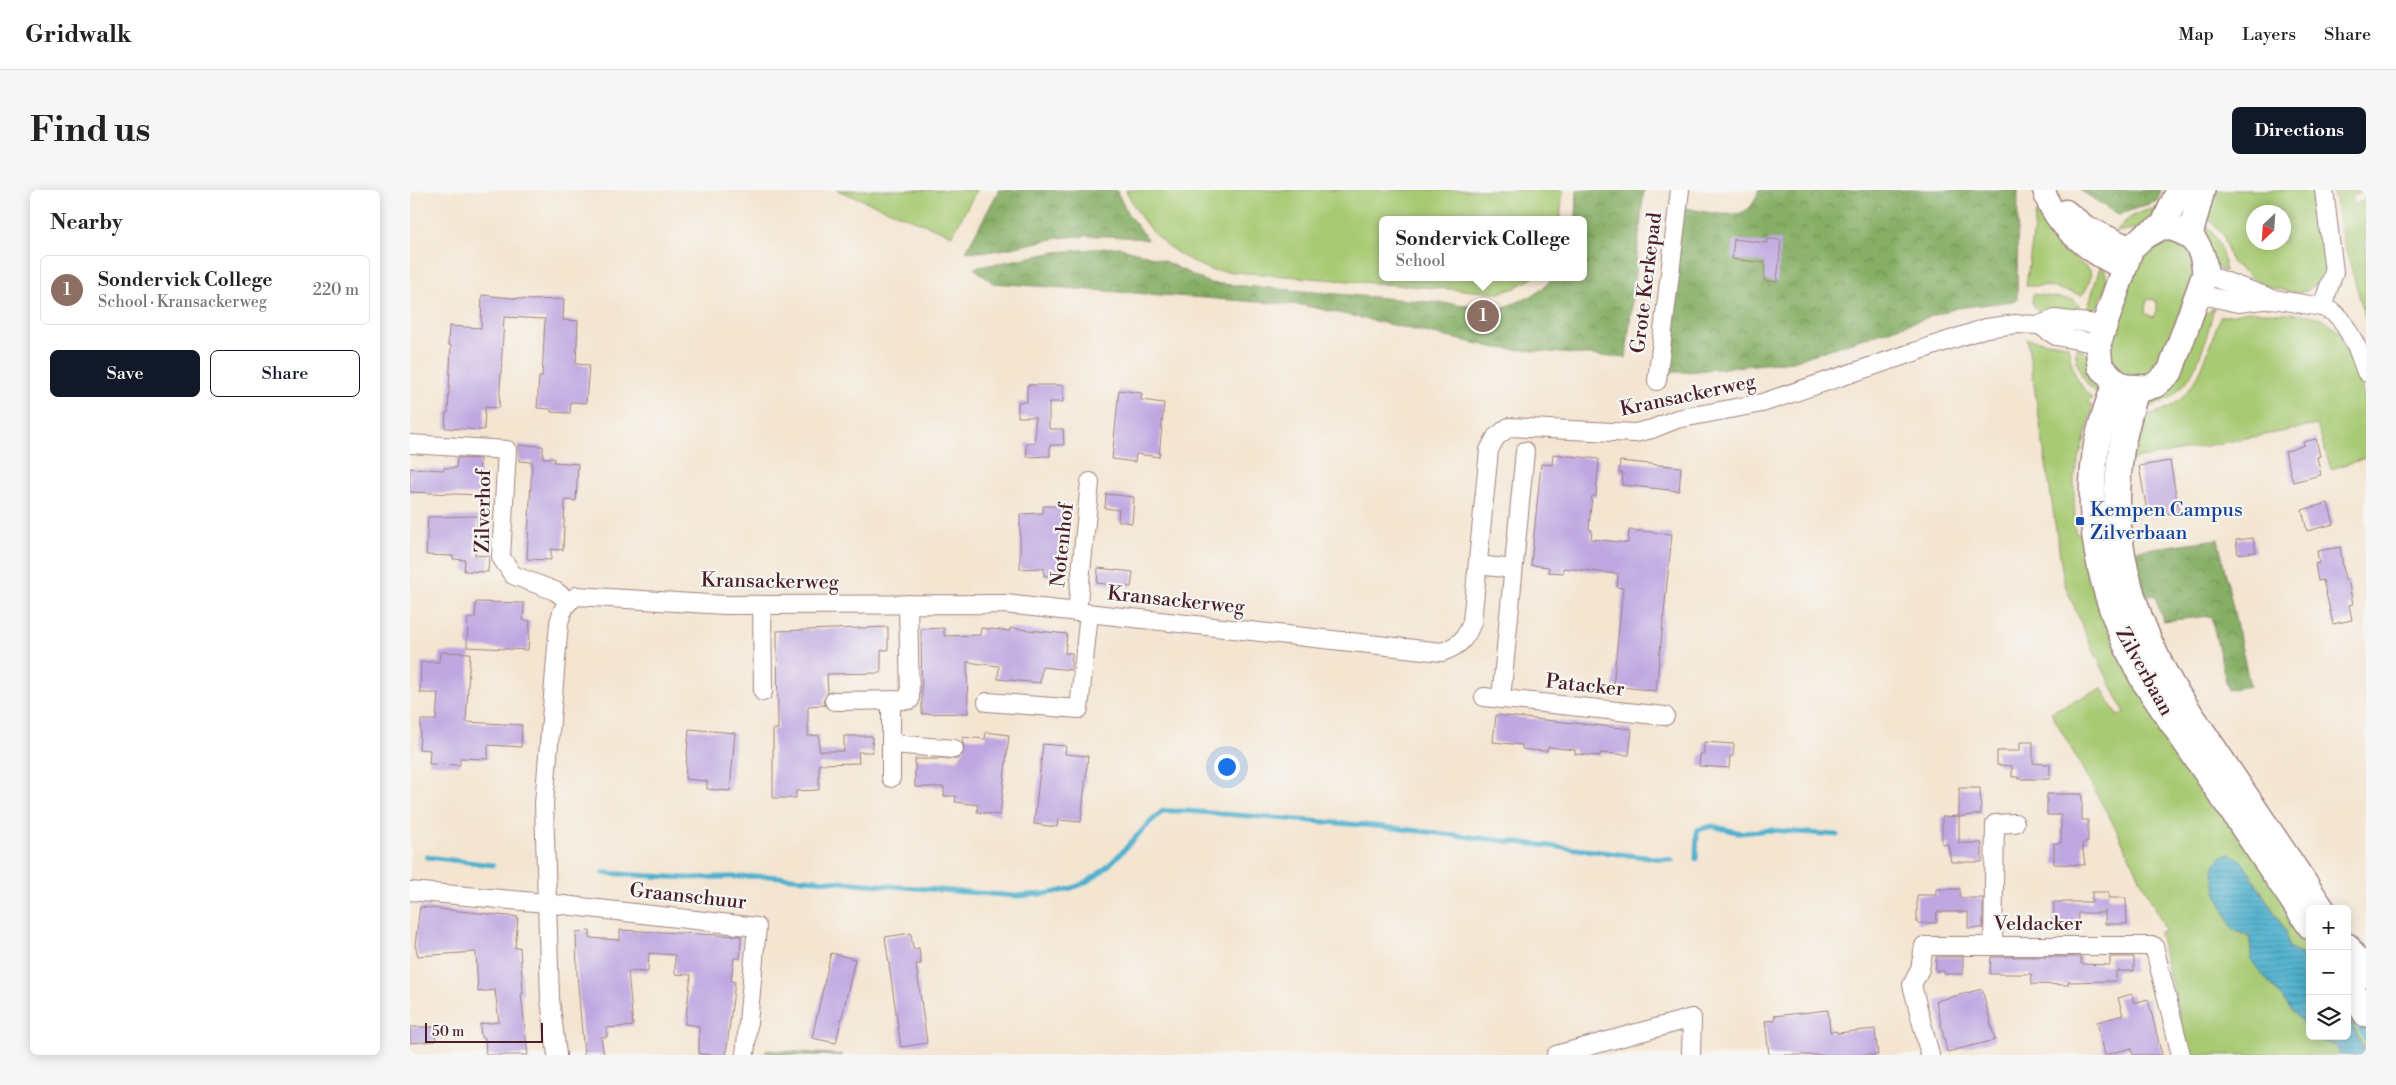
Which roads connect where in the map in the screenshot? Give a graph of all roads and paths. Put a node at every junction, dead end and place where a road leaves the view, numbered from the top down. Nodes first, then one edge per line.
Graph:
1 (1680, 190) edge
2 (2179, 190) edge
3 (2202, 190) edge
4 (2324, 190) edge
5 (2044, 193) edge
6 (2163, 226) junction
7 (2190, 235) junction
8 (2128, 258) junction
9 (2202, 284) junction
10 (2322, 307) junction
11 (2101, 335) junction
12 (2366, 372) edge
13 (1657, 381) dead end
14 (2126, 386) junction
15 (410, 444) edge
16 (1525, 451) dead end
17 (1090, 482) dead end
18 (1478, 565) junction
19 (1513, 569) junction
20 (569, 601) junction
21 (908, 604) junction
22 (762, 605) junction
23 (1083, 612) junction
24 (764, 692) dead end
25 (891, 700) junction
26 (834, 701) dead end
27 (987, 702) dead end
28 (1665, 716) dead end
29 (892, 744) junction
30 (954, 749) dead end
31 (892, 778) dead end
32 (2014, 823) dead end
33 (410, 891) edge
34 (546, 903) junction
35 (2319, 905) edge
36 (2306, 920) edge
37 (1993, 945) junction
38 (2350, 950) edge
39 (2366, 975) edge
40 (2351, 989) edge
41 (2366, 1014) edge
42 (557, 1055) edge
43 (745, 1055) edge
44 (1556, 1055) edge
45 (1691, 1055) edge
46 (1930, 1055) edge
47 (2181, 1055) edge

1 - 13 street, Grote Kerkepad
2 - 6 main road
3 - 7 main road
4 - 10 street
5 - 8 street
6 - 7 main road
6 - 8 main road
7 - 9 main road
8 - 11 main road
9 - 10 street
9 - 14 main road
10 - 12 street
11 - 14 main road
11 - 18 street, Kransackerweg
14 - 35 main road, Zilverbaan
14 - 36 main road, Zilverbaan
15 - 20 street, Zilverhof
16 - 19 street, Patacker
17 - 23 street, Notenhof
18 - 19 street
18 - 23 street, Kransackerweg
19 - 28 street, Patacker
20 - 22 street, Kransackerweg
20 - 34 street
21 - 22 street, Kransackerweg
21 - 23 street, Kransackerweg
21 - 25 street
22 - 24 street
23 - 27 street, Notenhof
25 - 26 street
25 - 29 street
29 - 30 street
29 - 31 street
32 - 37 street
33 - 34 street
34 - 42 street
34 - 43 street, Graanschuur
37 - 46 street, Veldacker
37 - 47 street, Veldacker
38 - 39 main road
40 - 41 main road
44 - 45 street

